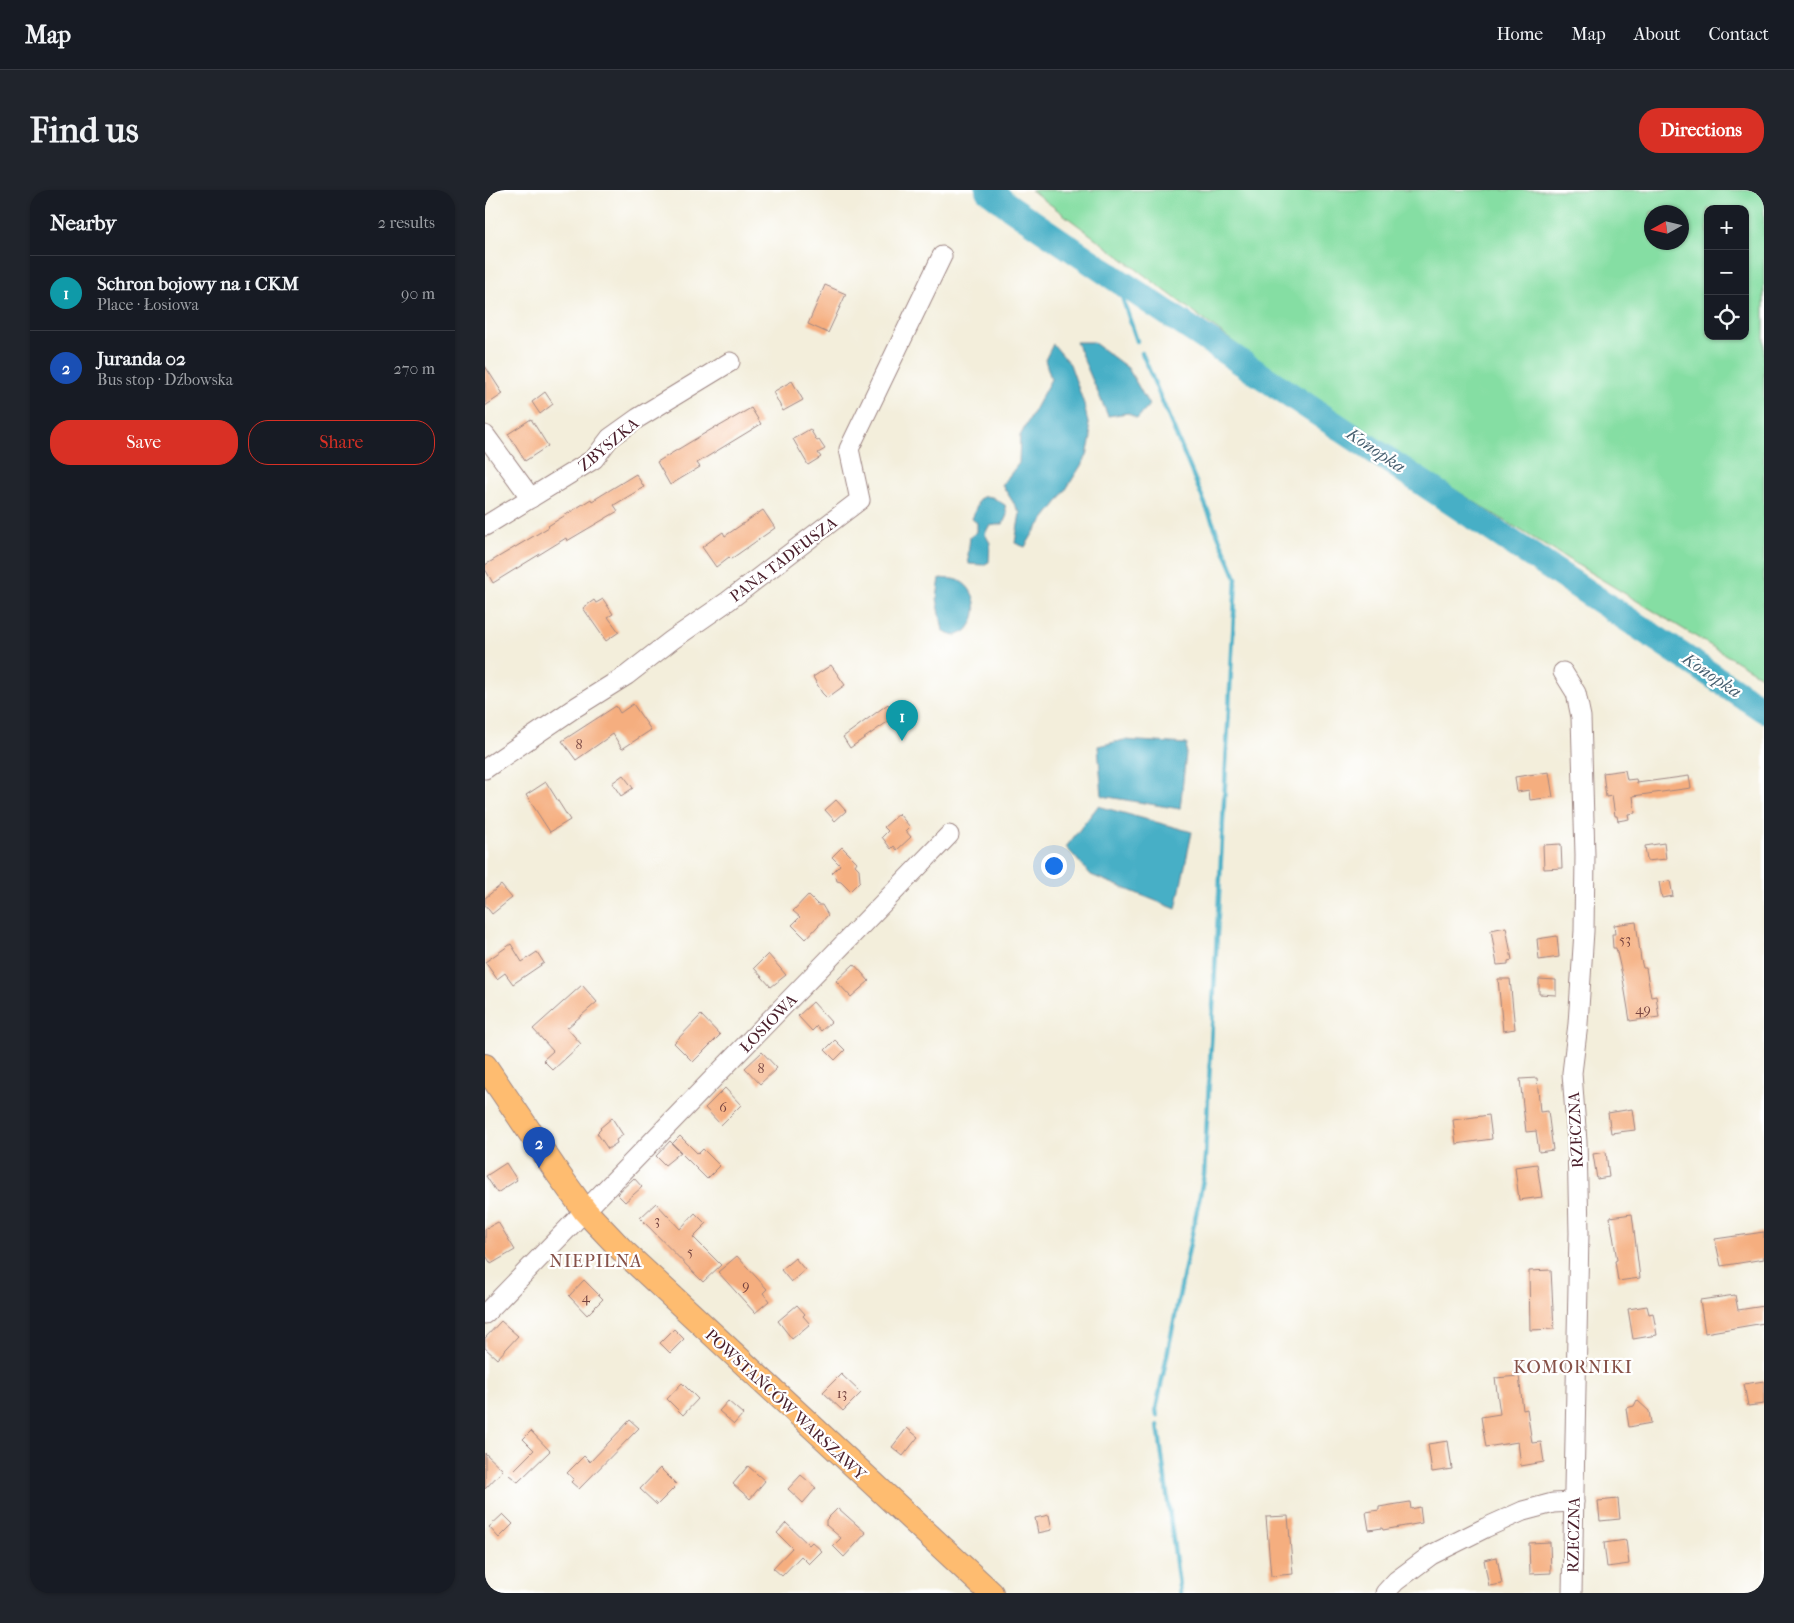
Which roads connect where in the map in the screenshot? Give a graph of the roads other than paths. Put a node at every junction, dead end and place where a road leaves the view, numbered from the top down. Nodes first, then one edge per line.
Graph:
1 (942, 256) dead end
2 (730, 362) dead end
3 (485, 435) edge
4 (531, 498) junction
5 (485, 526) edge
6 (1563, 672) dead end
7 (485, 769) edge
8 (949, 836) dead end
9 (485, 1066) edge
10 (585, 1211) junction
11 (485, 1314) edge
12 (1574, 1502) junction
13 (991, 1593) edge
14 (1385, 1593) edge
15 (1572, 1593) edge

1 - 7 street, PANA TADEUSZA
2 - 4 street, ZBYSZKA
3 - 4 street
4 - 5 street, ZBYSZKA
6 - 12 street, RZECZNA
8 - 10 street, ŁOSIOWA
9 - 10 main road, POWSTAŃCÓW WARSZAWY
10 - 11 street, ŁOSIOWA
10 - 13 main road, POWSTAŃCÓW WARSZAWY
12 - 14 street
12 - 15 street, RZECZNA

